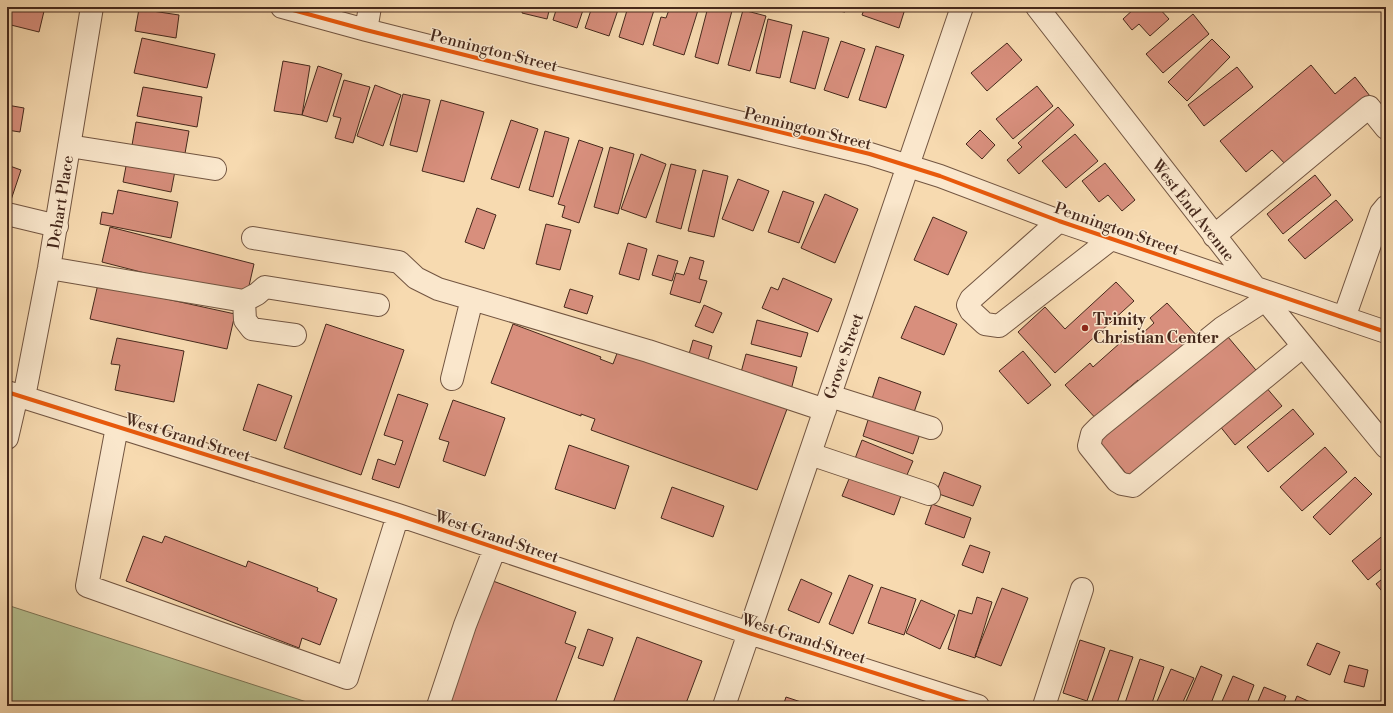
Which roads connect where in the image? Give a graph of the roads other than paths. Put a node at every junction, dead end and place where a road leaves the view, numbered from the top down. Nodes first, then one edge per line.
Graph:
1 (92, 7) edge
2 (282, 7) edge
3 (370, 7) edge
4 (962, 7) edge
5 (1037, 7) edge
6 (366, 30) junction
7 (1386, 128) edge
8 (69, 146) junction
9 (907, 166) junction
10 (215, 169) dead end
11 (1386, 207) edge
12 (7, 214) edge
13 (1059, 221) junction
14 (57, 226) junction
15 (1214, 236) junction
16 (253, 238) dead end
17 (1111, 239) junction
18 (49, 268) junction
19 (1259, 293) junction
20 (472, 300) junction
21 (244, 302) junction
22 (378, 305) dead end
23 (1344, 318) junction
24 (1386, 332) edge
25 (295, 335) dead end
26 (1303, 346) junction
27 (452, 380) dead end
28 (16, 394) edge
29 (827, 403) junction
30 (117, 427) junction
31 (931, 428) dead end
32 (7, 438) edge
33 (1386, 447) edge
34 (810, 454) junction
35 (929, 494) dead end
36 (398, 515) junction
37 (495, 548) junction
38 (1082, 589) dead end
39 (749, 633) junction
40 (438, 706) edge
41 (724, 706) edge
42 (978, 706) edge
43 (1044, 706) edge

1 - 8 street, Dehart Place
2 - 6 street, Pennington Street
3 - 6 street
4 - 9 street, Grove Street
5 - 15 street, West End Avenue
6 - 9 street, Pennington Street
7 - 15 street
8 - 10 street
8 - 14 street, Dehart Place
9 - 13 street, Pennington Street
9 - 29 street, Grove Street
11 - 23 street
12 - 14 street
13 - 17 street, Pennington Street
13 - 17 street
14 - 18 street, Dehart Place
15 - 19 street, West End Avenue
16 - 20 street
17 - 19 street, Pennington Street
18 - 21 street
18 - 28 street, Dehart Place
19 - 23 street, Pennington Street
19 - 26 street, West End Avenue
19 - 26 street
20 - 27 street
20 - 29 street
21 - 22 street
21 - 25 street
23 - 24 street, Pennington Street
26 - 33 street, West End Avenue
28 - 30 street, West Grand Street
28 - 32 street, Dehart Place
29 - 31 street
29 - 34 street, Grove Street
30 - 36 street, West Grand Street
30 - 36 street
34 - 35 street
34 - 39 street, Grove Street
36 - 37 street, West Grand Street
37 - 39 street, West Grand Street
37 - 40 street
38 - 43 street
39 - 41 street, Grove Street
39 - 42 street, West Grand Street

